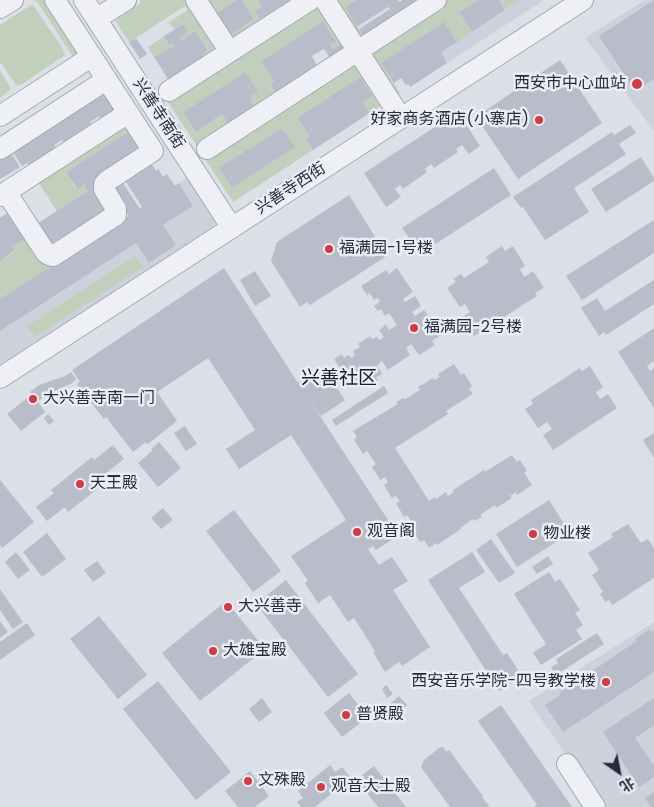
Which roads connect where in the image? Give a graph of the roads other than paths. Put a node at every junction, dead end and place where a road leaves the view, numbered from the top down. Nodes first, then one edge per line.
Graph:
1 (13, 0) edge
2 (54, 0) edge
3 (84, 0) edge
4 (126, 0) edge
5 (196, 0) edge
6 (310, 0) edge
7 (325, 0) edge
8 (436, 0) edge
9 (583, 0) edge
10 (0, 8) edge
11 (96, 19) junction
12 (358, 51) junction
13 (230, 52) junction
14 (92, 57) junction
15 (106, 80) junction
16 (169, 91) dead end
17 (128, 113) junction
18 (0, 116) edge
19 (401, 118) junction
20 (0, 149) edge
21 (207, 149) dead end
22 (3, 194) edge
23 (232, 228) junction
24 (0, 378) edge
25 (567, 764) dead end
26 (595, 807) edge

1 - 10 street
2 - 14 street
3 - 11 street, 兴善寺南街
4 - 11 street
5 - 13 street
6 - 13 street
7 - 12 street
8 - 12 street
9 - 19 street, 兴善寺西街
11 - 23 street, 兴善寺南街
12 - 19 street
12 - 21 street
13 - 16 street
14 - 15 street
14 - 18 street
15 - 17 street
15 - 20 street
17 - 22 street
17 - 22 street
19 - 23 street, 兴善寺西街
23 - 24 street, 兴善寺西街
25 - 26 street

